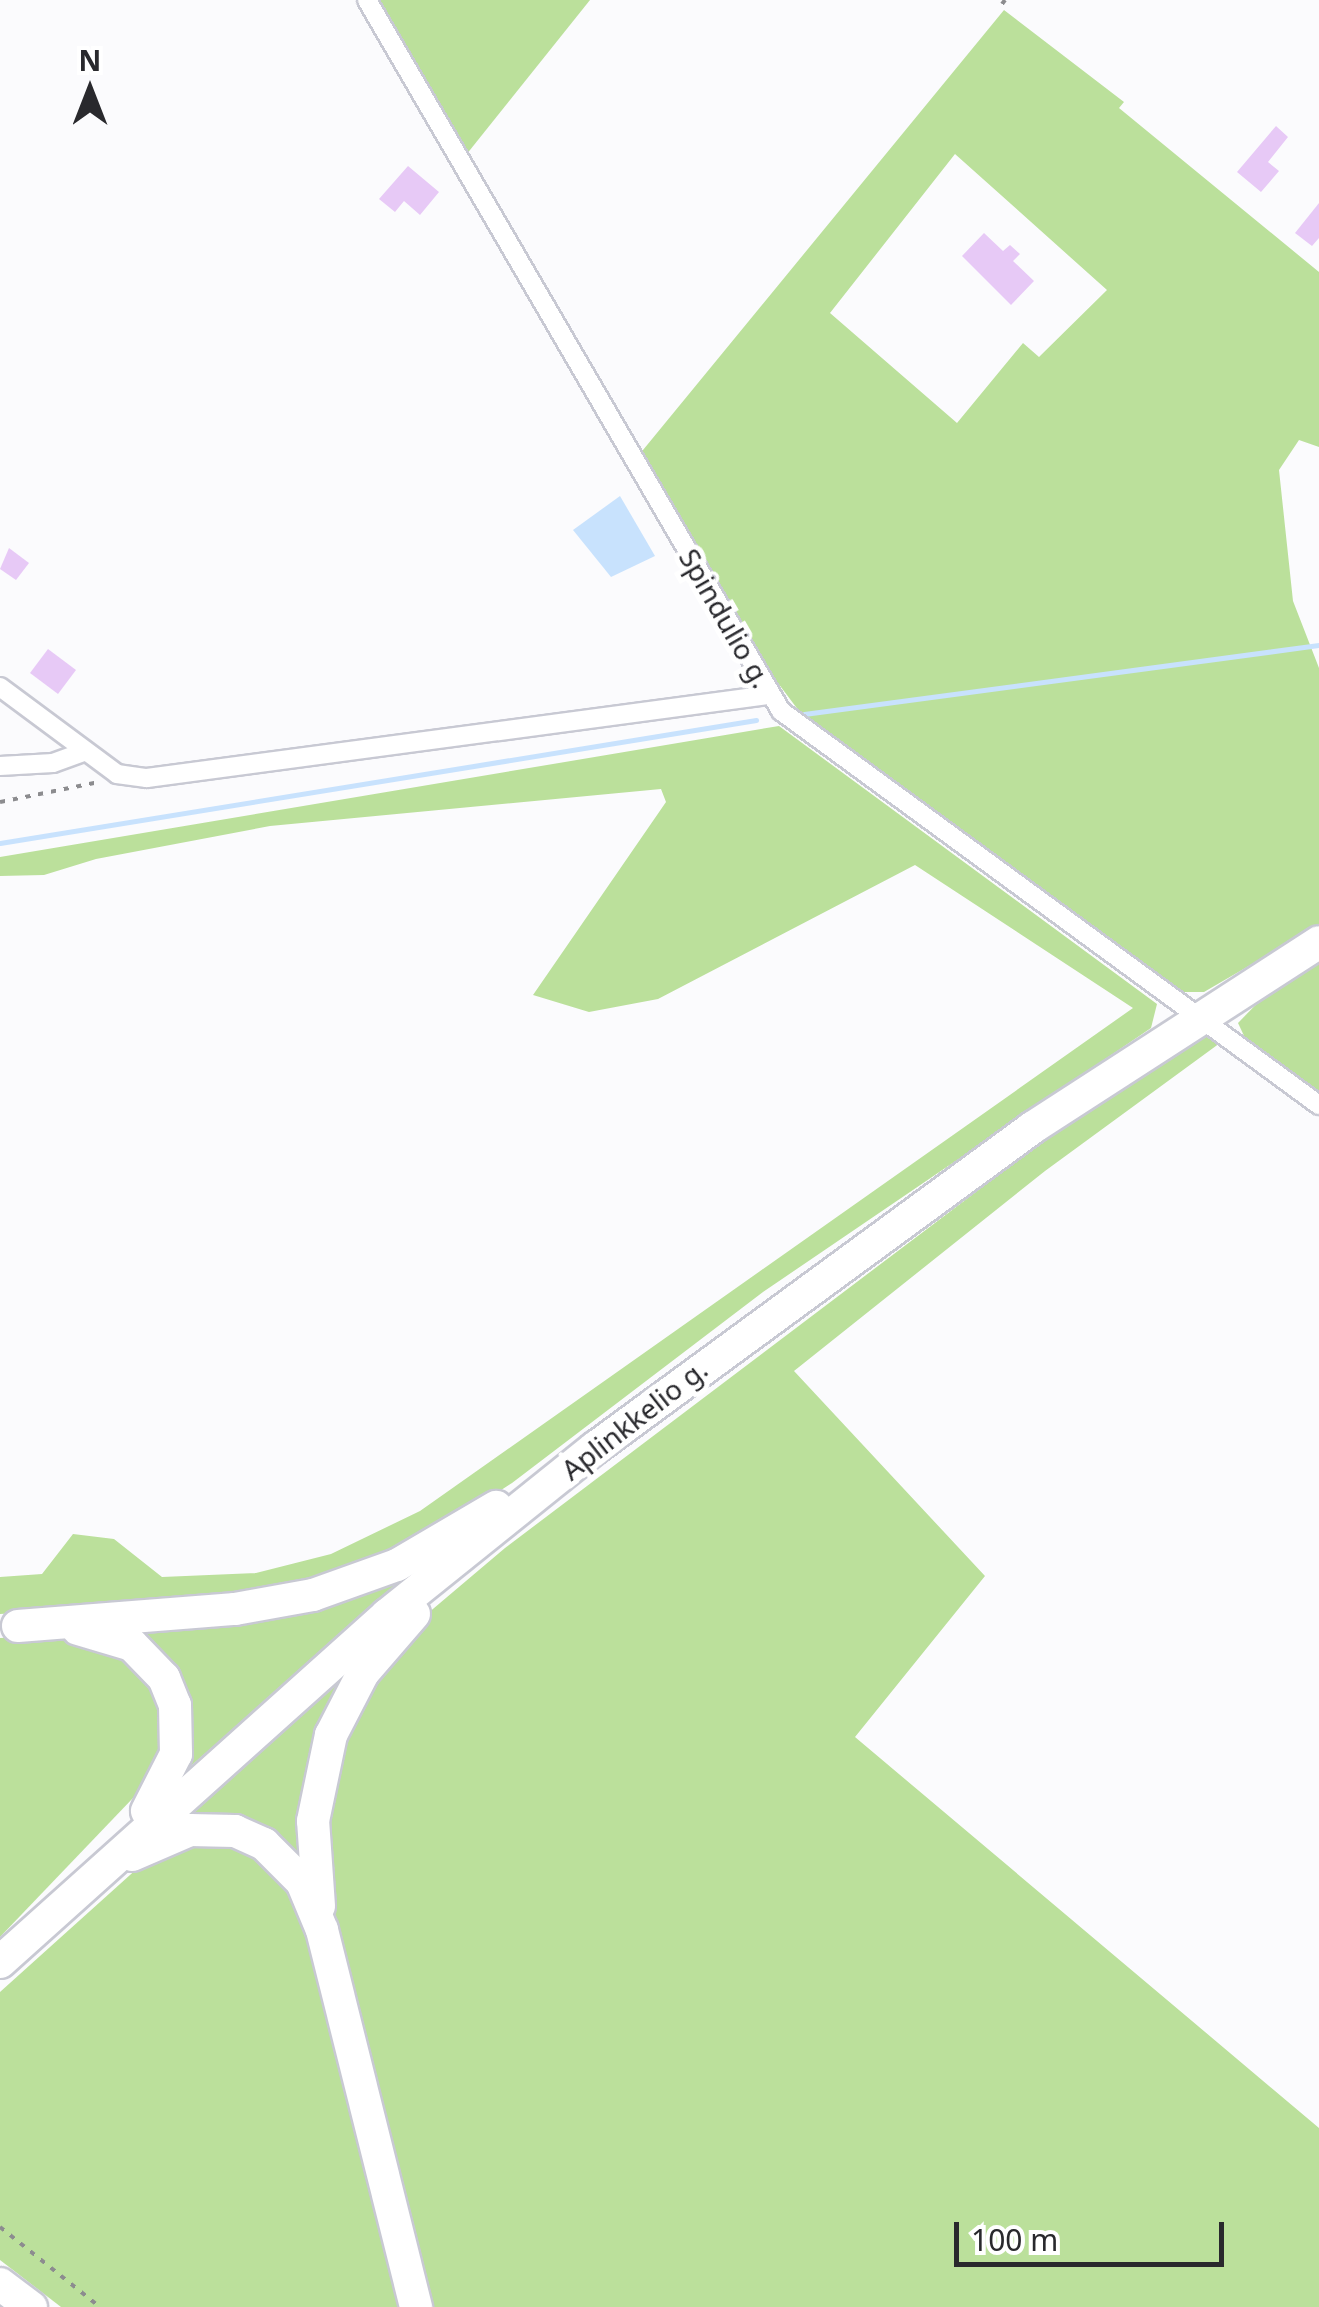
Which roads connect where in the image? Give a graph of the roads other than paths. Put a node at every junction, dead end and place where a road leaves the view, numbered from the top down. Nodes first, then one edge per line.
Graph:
1 (367, 0) edge
2 (0, 687) edge
3 (769, 695) junction
4 (84, 752) junction
5 (0, 766) edge
6 (1319, 942) edge
7 (1200, 1016) junction
8 (1319, 1105) edge
9 (595, 1448) junction
10 (468, 1552) junction
11 (9, 1626) edge
12 (118, 1851) junction
13 (94, 1875) junction
14 (322, 1930) junction
15 (0, 1962) edge
16 (0, 2284) edge
17 (31, 2307) edge
18 (416, 2307) edge

1 - 3 street, Spindulio g.
2 - 4 street
3 - 4 street
3 - 7 street, Spindulio g.
4 - 5 street
6 - 7 highway, Aplinkkelio g.
7 - 8 street, Spindulio g.
7 - 9 highway, Aplinkkelio g.
9 - 10 highway, Aplinkkelio g.
9 - 11 highway
10 - 12 highway, Aplinkkelio g.
10 - 14 highway
11 - 12 highway
12 - 13 highway, Aplinkkelio g.
13 - 14 highway
13 - 15 highway, Aplinkkelio g.
14 - 18 highway
16 - 17 highway

